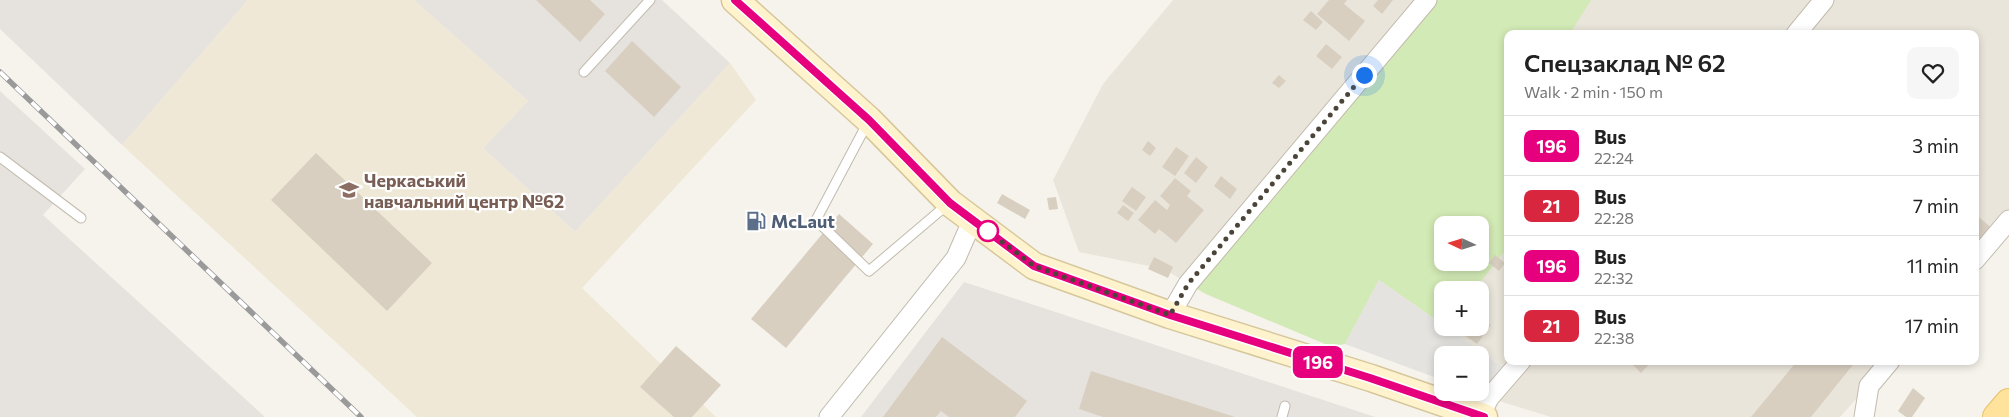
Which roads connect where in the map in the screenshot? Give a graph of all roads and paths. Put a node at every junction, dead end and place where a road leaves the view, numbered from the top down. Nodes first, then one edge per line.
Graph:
1 (650, 0) edge
2 (735, 0) edge
3 (1427, 0) edge
4 (1824, 0) edge
5 (1799, 30) edge
6 (584, 72) dead end
7 (869, 120) junction
8 (0, 157) edge
9 (950, 203) junction
10 (81, 218) dead end
11 (973, 219) junction
12 (2009, 220) edge
13 (1979, 255) edge
14 (1170, 315) junction
15 (1517, 365) edge
16 (1887, 365) edge
17 (2009, 403) edge
18 (1285, 406) dead end
19 (1482, 416) edge
20 (828, 417) edge
21 (1282, 417) edge
22 (1864, 417) edge
23 (1997, 417) edge

1 - 6 lane
2 - 7 main road
3 - 14 street
4 - 5 street
7 - 9 main road
7 - 9 lane
8 - 10 lane
9 - 11 main road
11 - 14 main road
11 - 20 street
12 - 13 street
14 - 19 main road
15 - 19 street
16 - 22 street
17 - 23 main road
18 - 21 lane

